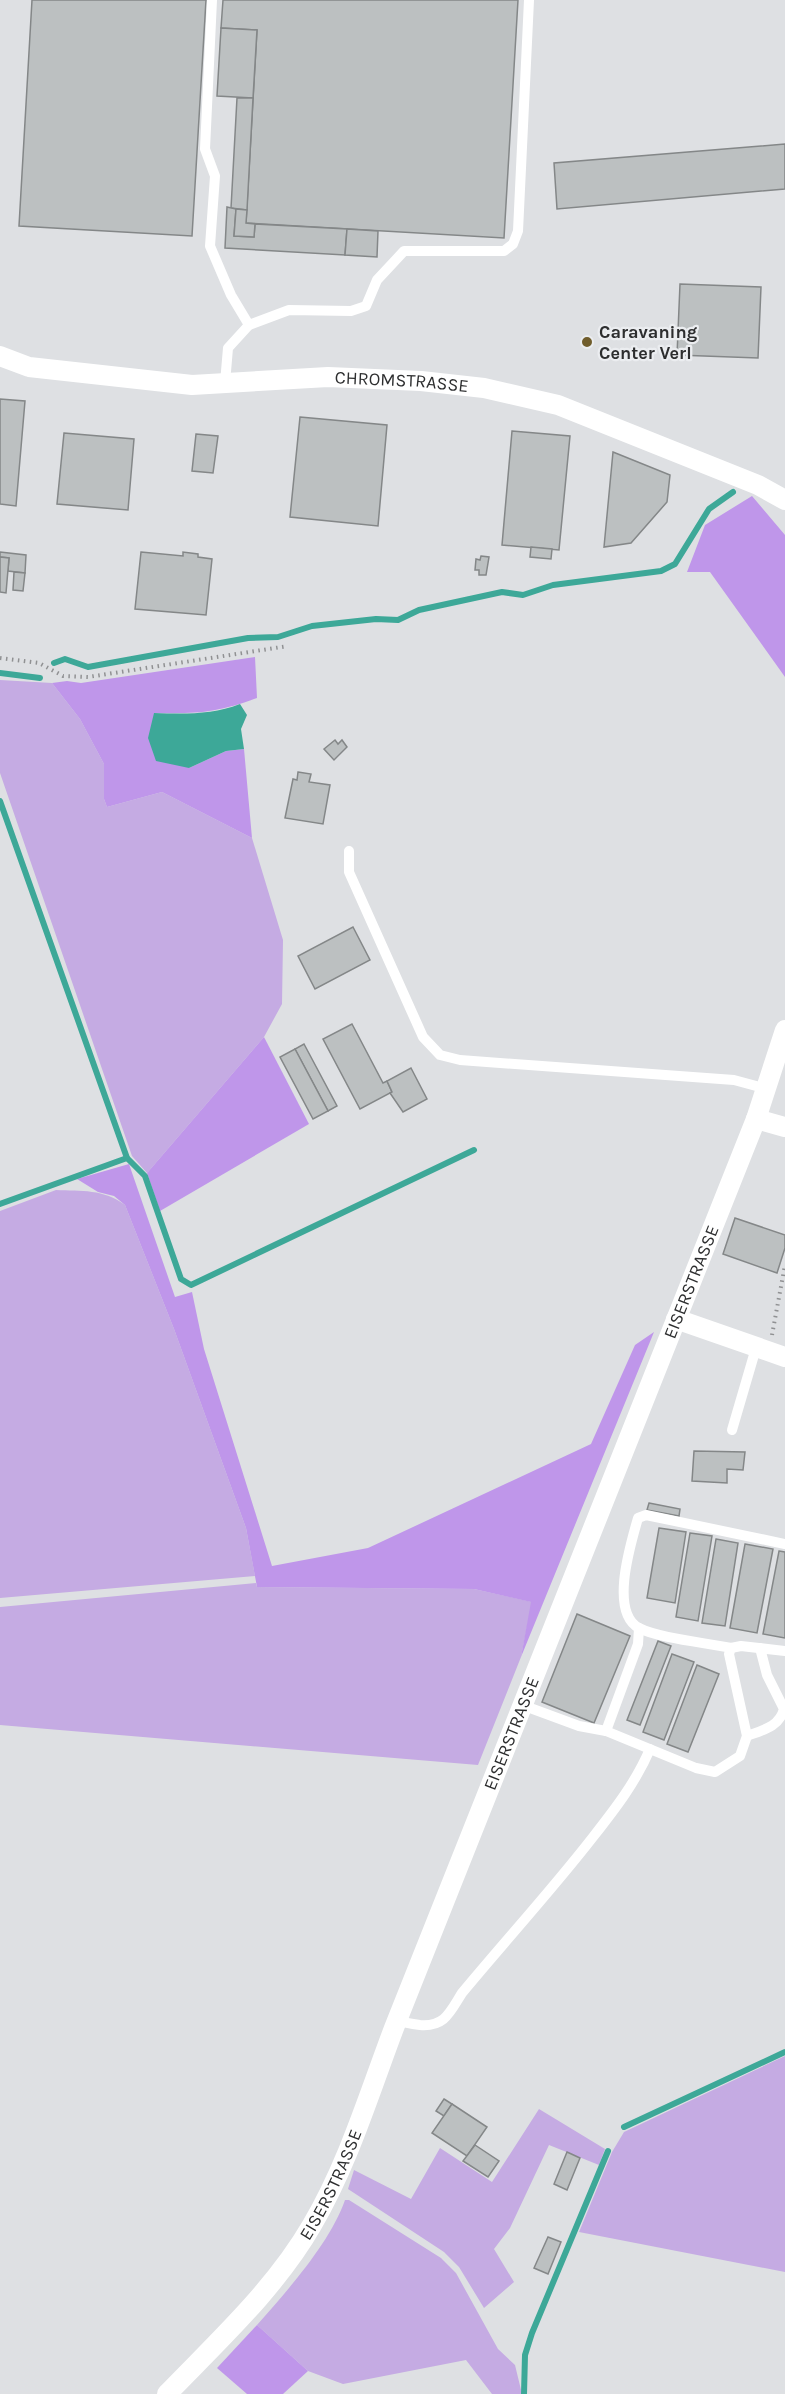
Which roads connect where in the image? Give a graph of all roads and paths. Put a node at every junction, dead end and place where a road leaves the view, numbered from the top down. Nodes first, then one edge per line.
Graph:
1 (212, 0) edge
2 (529, 0) edge
3 (249, 325) junction
4 (0, 356) edge
5 (225, 383) junction
6 (785, 500) edge
7 (288, 646) dead end
8 (0, 658) edge
9 (350, 851) dead end
10 (785, 1030) edge
11 (767, 1089) junction
12 (756, 1119) junction
13 (785, 1127) edge
14 (785, 1265) edge
15 (676, 1319) junction
16 (770, 1352) edge
17 (732, 1430) dead end
18 (785, 1544) edge
19 (639, 1628) junction
20 (731, 1648) junction
21 (760, 1648) junction
22 (785, 1651) edge
23 (522, 1705) junction
24 (606, 1731) junction
25 (747, 1736) junction
26 (650, 1749) junction
27 (397, 2020) junction
28 (167, 2394) edge

1 - 3 lane
2 - 3 lane
3 - 5 lane
4 - 5 street, CHROMSTRASSE
5 - 6 street, CHROMSTRASSE
7 - 8 path
9 - 11 lane
10 - 11 street, EISERSTRASSE
11 - 12 street, EISERSTRASSE
12 - 13 street
12 - 15 street, EISERSTRASSE
14 - 16 path
15 - 16 street
15 - 23 street, EISERSTRASSE
16 - 17 lane
18 - 19 lane
19 - 20 lane
19 - 24 lane
20 - 21 lane
20 - 25 lane
21 - 22 lane
21 - 25 lane
23 - 24 lane
23 - 27 street, EISERSTRASSE
24 - 26 lane
25 - 26 lane
26 - 27 lane
27 - 28 street, EISERSTRASSE

